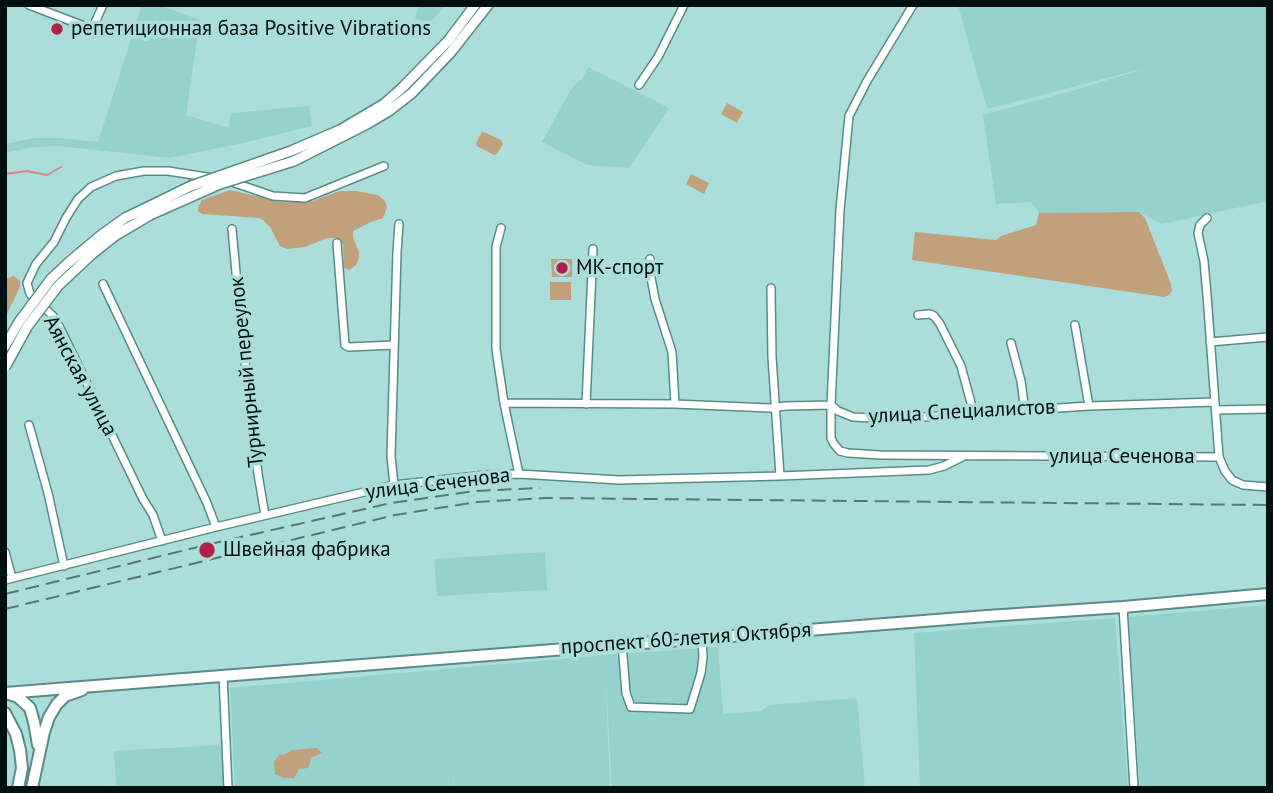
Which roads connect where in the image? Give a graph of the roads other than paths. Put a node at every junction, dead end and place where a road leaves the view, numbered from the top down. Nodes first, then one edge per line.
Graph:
1 (29, 5) edge
2 (103, 5) edge
3 (475, 5) edge
4 (488, 5) edge
5 (684, 5) edge
6 (913, 5) edge
7 (639, 85) dead end
8 (293, 156) junction
9 (384, 166) dead end
10 (1207, 218) dead end
11 (399, 224) dead end
12 (501, 228) dead end
13 (232, 229) dead end
14 (337, 243) dead end
15 (593, 250) dead end
16 (650, 260) dead end
17 (55, 283) junction
18 (103, 284) dead end
19 (771, 288) dead end
20 (918, 315) dead end
21 (1075, 325) dead end
22 (1268, 337) edge
23 (1210, 342) junction
24 (1011, 343) dead end
25 (394, 345) junction
26 (5, 346) edge
27 (5, 367) edge
28 (504, 403) junction
29 (586, 404) junction
30 (675, 404) junction
31 (831, 405) junction
32 (1089, 406) junction
33 (1215, 406) junction
34 (776, 408) junction
35 (1268, 409) edge
36 (1025, 411) junction
37 (974, 414) junction
38 (29, 425) dead end
39 (962, 457) junction
40 (1219, 457) junction
41 (519, 474) junction
42 (779, 476) junction
43 (394, 485) junction
44 (1268, 487) edge
45 (265, 515) junction
46 (216, 527) junction
47 (162, 541) junction
48 (5, 552) edge
49 (64, 566) junction
50 (9, 579) edge
51 (1268, 594) edge
52 (1123, 607) junction
53 (702, 638) junction
54 (622, 644) junction
55 (223, 675) junction
56 (105, 684) junction
57 (5, 693) edge
58 (5, 713) edge
59 (39, 755) junction
60 (18, 788) edge
61 (32, 788) edge
62 (228, 788) edge
63 (1134, 788) edge

1 - 2 street
3 - 8 main road
4 - 8 main road
5 - 7 street
6 - 31 street
8 - 17 main road, bridge
9 - 47 street, Аянская улица
10 - 23 street
11 - 25 street
12 - 28 street
13 - 45 street, Турнирный переулок
14 - 25 street
15 - 29 street
16 - 30 street
17 - 26 main road, bridge
17 - 27 main road, bridge
18 - 46 street
19 - 34 street
20 - 37 street
21 - 32 street
22 - 23 street
23 - 33 street
24 - 36 street
25 - 43 street
28 - 29 street, улица Специалистов
28 - 41 street
29 - 30 street, улица Специалистов
30 - 34 street, улица Специалистов
31 - 34 street, улица Специалистов
31 - 37 street, улица Специалистов
31 - 39 street, улица Сеченова
32 - 33 street, улица Специалистов
32 - 36 street, улица Специалистов
33 - 35 street, улица Специалистов
33 - 40 street
34 - 42 street
36 - 37 street, улица Специалистов
38 - 49 street
39 - 40 street, улица Сеченова
39 - 42 street, улица Сеченова
40 - 44 street, улица Сеченова
41 - 42 street, улица Сеченова
41 - 43 street, улица Сеченова
43 - 45 street, улица Сеченова
45 - 46 street, улица Сеченова
46 - 47 street, улица Сеченова
47 - 49 street, улица Сеченова
48 - 50 street
49 - 50 street, улица Сеченова
51 - 52 highway, проспект 60-летия Октября
52 - 53 highway, проспект 60-летия Октября
52 - 63 street
53 - 54 highway, проспект 60-летия Октября
53 - 54 street
54 - 55 highway, проспект 60-летия Октября
55 - 56 highway, проспект 60-летия Октября
55 - 62 street
56 - 57 highway, проспект 60-летия Октября
56 - 59 highway, проспект 60-летия Октября
57 - 59 highway
58 - 60 highway
59 - 61 highway, проспект 60-летия Октября

